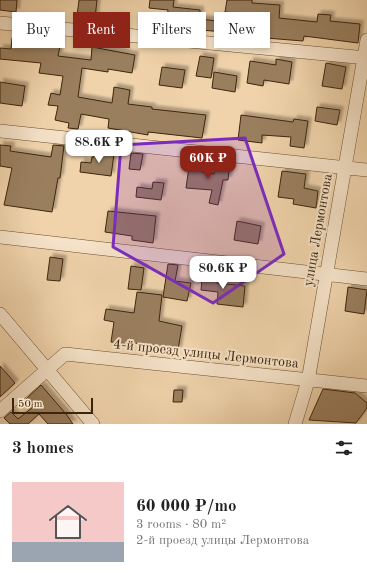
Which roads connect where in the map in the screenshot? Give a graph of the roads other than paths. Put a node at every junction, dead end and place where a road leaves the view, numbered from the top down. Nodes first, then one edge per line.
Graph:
1 (0, 23) edge
2 (367, 40) edge
3 (366, 57) edge
4 (0, 131) edge
5 (344, 167) junction
6 (367, 170) edge
7 (0, 237) edge
8 (327, 276) junction
9 (367, 279) edge
10 (0, 314) edge
11 (47, 368) junction
12 (308, 381) junction
13 (367, 386) edge
14 (0, 410) edge
15 (93, 424) edge
16 (295, 424) edge

1 - 3 street
2 - 3 street, улица Лермонтова
3 - 5 street, улица Лермонтова
4 - 5 street
5 - 6 street
5 - 8 street, улица Лермонтова
7 - 8 street
8 - 9 street
8 - 12 street, улица Лермонтова
10 - 11 street
11 - 12 street, 4-й проезд улицы Лермонтова
11 - 14 street, 4-й проезд улицы Лермонтова
11 - 15 street
12 - 13 street, 4-й проезд улицы Лермонтова
12 - 16 street, улица Лермонтова

